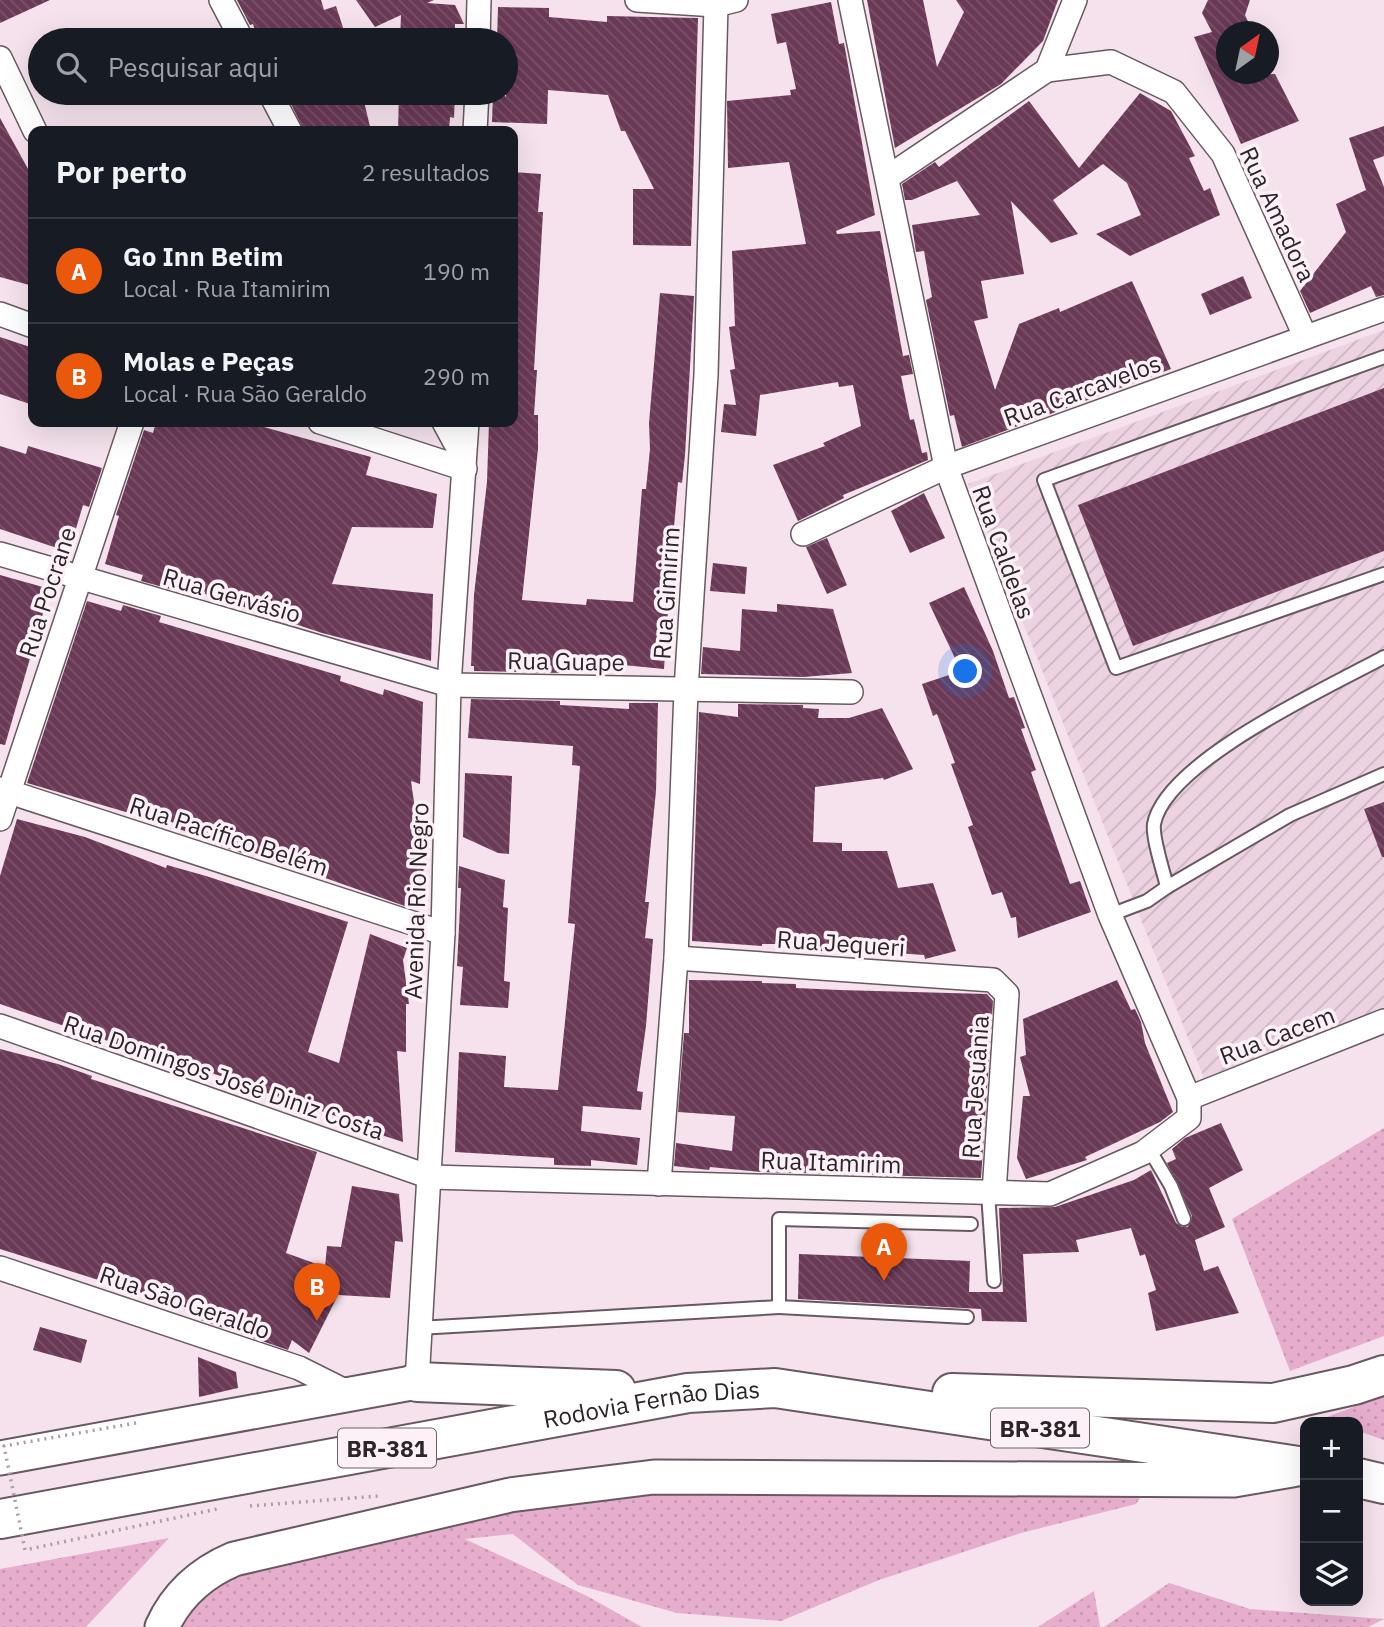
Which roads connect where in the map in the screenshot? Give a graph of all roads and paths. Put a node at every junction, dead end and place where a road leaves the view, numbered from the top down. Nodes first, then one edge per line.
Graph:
1 (221, 0) edge
2 (479, 0) edge
3 (636, 0) edge
4 (850, 0) edge
5 (1075, 0) edge
6 (726, 3) edge
7 (236, 28) edge
8 (478, 28) edge
9 (0, 58) edge
10 (1047, 70) junction
11 (276, 105) edge
12 (476, 105) edge
13 (33, 126) edge
14 (287, 126) edge
15 (475, 126) edge
16 (888, 177) junction
17 (1384, 309) edge
18 (0, 314) edge
19 (28, 324) edge
20 (1305, 336) junction
21 (1384, 357) edge
22 (130, 427) edge
23 (336, 427) edge
24 (446, 427) edge
25 (467, 427) edge
26 (465, 466) junction
27 (946, 467) junction
28 (803, 534) dead end
29 (0, 554) edge
30 (1384, 574) edge
31 (79, 578) junction
32 (1384, 657) edge
33 (449, 685) junction
34 (686, 690) junction
35 (851, 692) dead end
36 (1384, 774) edge
37 (5, 790) edge
38 (0, 819) edge
39 (1167, 887) junction
40 (1110, 915) junction
41 (443, 933) junction
42 (676, 958) junction
43 (1001, 985) joint
44 (1384, 1021) edge
45 (0, 1026) edge
46 (1189, 1098) junction
47 (1149, 1149) junction
48 (430, 1177) junction
49 (659, 1184) junction
50 (991, 1193) junction
51 (1184, 1219) dead end
52 (971, 1224) dead end
53 (0, 1268) edge
54 (994, 1281) dead end
55 (779, 1307) junction
56 (967, 1317) dead end
57 (418, 1328) junction
58 (1384, 1375) edge
59 (417, 1382) junction
60 (775, 1388) junction
61 (688, 1393) junction
62 (351, 1394) junction
63 (136, 1423) dead end
64 (0, 1458) edge
65 (1300, 1467) edge
66 (1300, 1469) edge
67 (1363, 1479) edge
68 (1384, 1484) edge
69 (386, 1494) dead end
70 (243, 1506) dead end
71 (230, 1508) dead end
72 (0, 1519) edge
73 (162, 1627) edge

1 - 7 street
2 - 8 street
3 - 6 street
4 - 16 street, Rua Caldelas
5 - 10 street
6 - 34 street, Rua Gimirim
9 - 13 street
10 - 16 street
10 - 20 street, Rua Amadora
11 - 14 street
12 - 15 street
16 - 27 street, Rua Caldelas
17 - 20 street, Rua Carcavelos
18 - 19 street
20 - 27 street, Rua Carcavelos
21 - 30 lane
22 - 31 street, Rua Pocrane
23 - 26 street
24 - 26 street
25 - 26 street, Avenida Rio Negro
26 - 33 street, Avenida Rio Negro
27 - 28 street, Rua Carcavelos
27 - 40 street, Rua Caldelas
29 - 31 street, Rua Gervásio
31 - 33 street, Rua Gervásio
31 - 37 street, Rua Pocrane
32 - 39 lane
33 - 34 street, Rua Guape
33 - 41 street, Avenida Rio Negro
34 - 35 street, Rua Guape
34 - 42 street, Rua Gimirim
36 - 39 lane
37 - 38 street, Rua Pocrane
37 - 41 street, Rua Pacífico Belém
39 - 40 lane
40 - 46 street, Rua Caldelas
41 - 48 street, Avenida Rio Negro
42 - 43 street, Rua Jequeri
42 - 49 street, Rua Gimirim
43 - 50 street, Rua Jesuânia
44 - 46 street, Rua Cacem
45 - 48 street, Rua Domingos José Diniz Costa
46 - 47 street, Rua Itamirim
47 - 50 street, Rua Itamirim
47 - 51 lane
48 - 49 street, Rua Itamirim
48 - 57 street, Avenida Rio Negro
49 - 50 street, Rua Itamirim
50 - 54 lane
52 - 55 lane
53 - 62 street, Rua São Geraldo
55 - 56 lane
55 - 57 lane
57 - 59 street, Avenida Rio Negro
58 - 60 highway
59 - 61 highway, BR-381
59 - 62 main road, BR-381
60 - 61 highway, Rodovia Fernão Dias / BR-381
60 - 65 highway, Rodovia Fernão Dias / BR-381
61 - 72 highway, Rodovia Fernão Dias / BR-381
62 - 64 main road, BR-381
63 - 71 path, bridge
66 - 73 main road
67 - 68 highway
69 - 70 path

